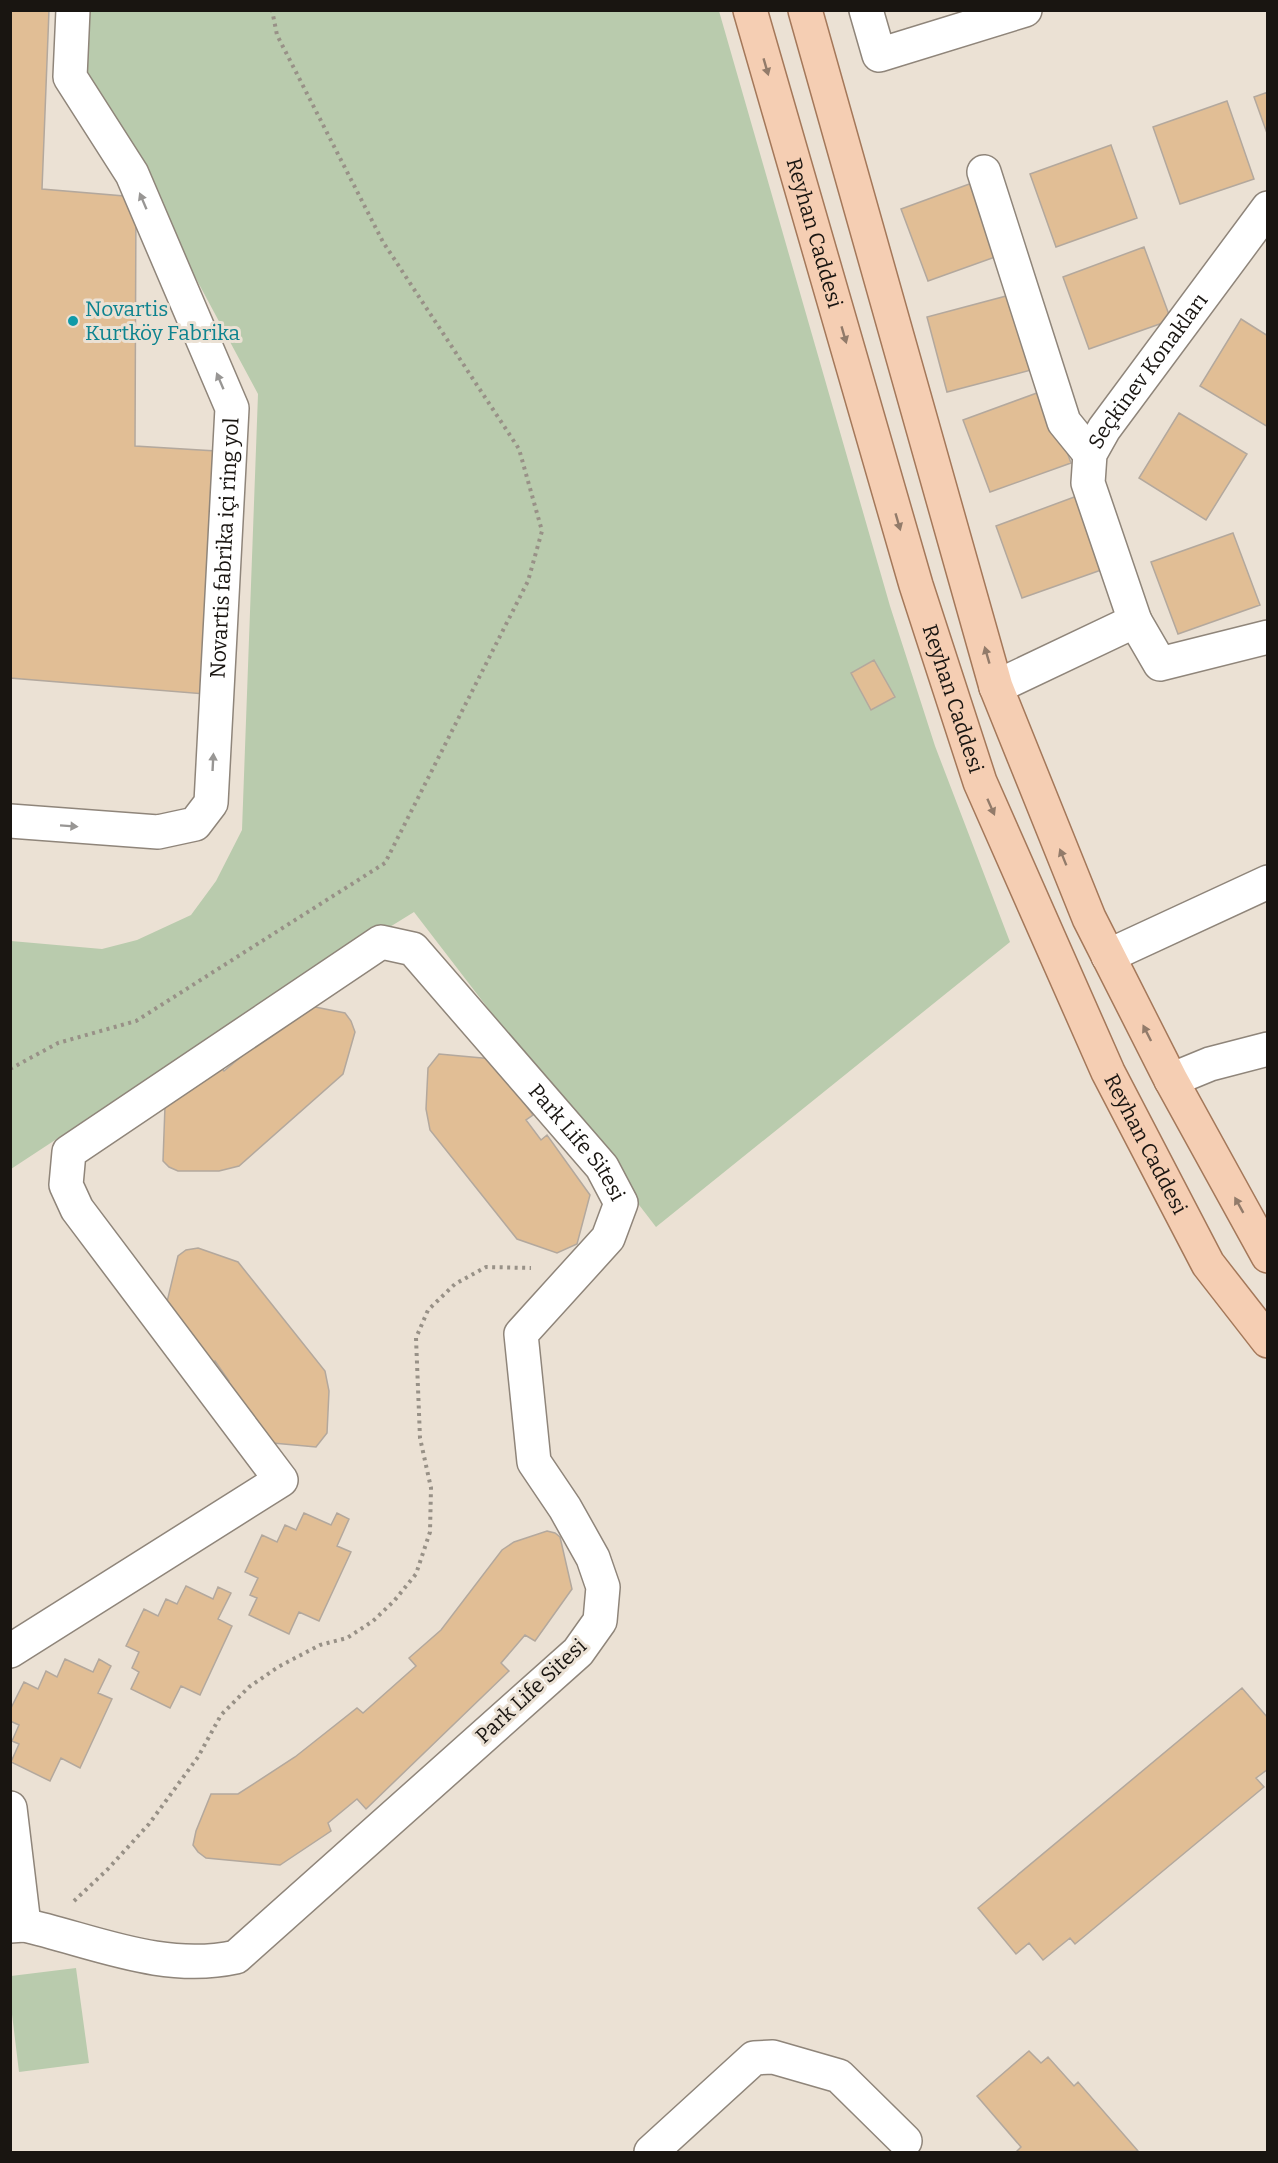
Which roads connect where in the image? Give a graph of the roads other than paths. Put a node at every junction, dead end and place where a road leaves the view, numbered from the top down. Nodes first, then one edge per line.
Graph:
1 (73, 10) edge
2 (750, 10) edge
3 (805, 10) edge
4 (866, 10) edge
5 (1025, 10) edge
6 (984, 172) dead end
7 (1268, 208) edge
8 (1090, 454) junction
9 (1135, 621) junction
10 (1268, 638) edge
11 (996, 687) junction
12 (10, 821) edge
13 (1268, 882) edge
14 (1108, 956) junction
15 (1268, 1049) edge
16 (1171, 1080) junction
17 (1268, 1256) edge
18 (1268, 1341) edge
19 (10, 1651) edge
20 (10, 1808) edge
21 (23, 1924) edge
22 (905, 2141) dead end
23 (651, 2152) edge

12 -> 1 lane, Novartis fabrika içi ring yol
2 -> 18 main road, Reyhan Caddesi
11 -> 3 main road
4 - 5 lane
6 - 8 lane
7 - 8 lane, Seçkinev Konakları
8 - 9 lane, Seçkinev Konakları
9 - 10 lane, Seçkinev Konakları
9 - 11 lane
14 -> 11 main road
13 - 14 lane
16 -> 14 main road
15 - 16 lane
17 -> 16 main road
19 - 21 lane, Park Life Sitesi
20 - 21 lane
22 - 23 lane

